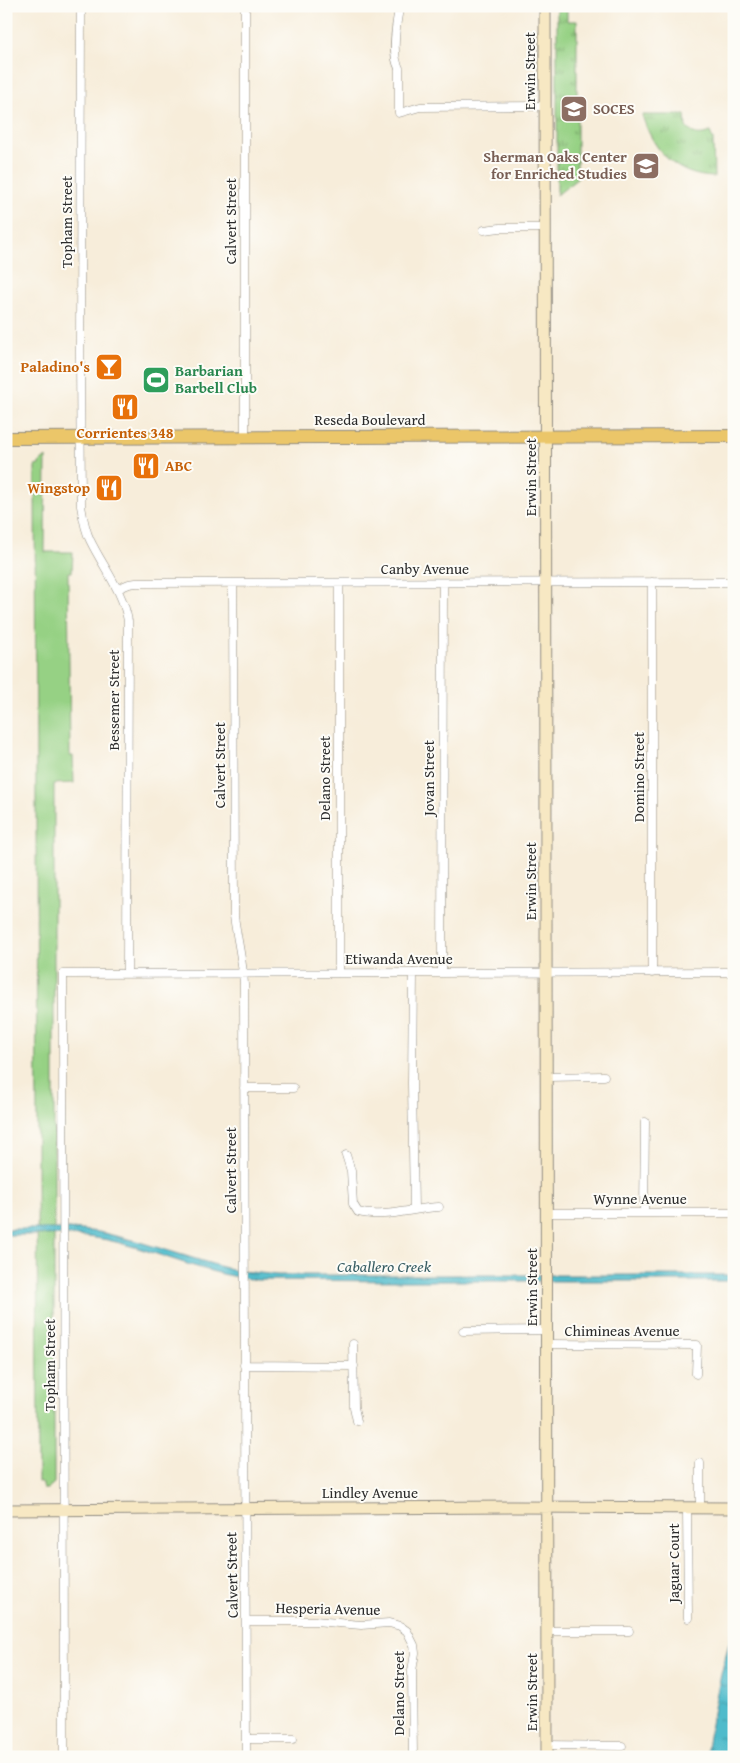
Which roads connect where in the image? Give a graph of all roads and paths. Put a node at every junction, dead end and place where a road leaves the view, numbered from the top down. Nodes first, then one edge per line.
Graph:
1 (81, 6) edge
2 (245, 6) edge
3 (545, 6) edge
4 (399, 9) dead end
5 (545, 106) junction
6 (545, 228) junction
7 (484, 230) dead end
8 (546, 436) junction
9 (734, 436) edge
10 (245, 437) junction
11 (6, 438) edge
12 (80, 438) junction
13 (652, 582) junction
14 (734, 582) edge
15 (233, 583) junction
16 (339, 583) junction
17 (443, 583) junction
18 (546, 583) junction
19 (118, 589) junction
20 (339, 972) junction
21 (546, 972) junction
22 (734, 972) edge
23 (128, 973) junction
24 (244, 973) junction
25 (413, 973) junction
26 (442, 973) junction
27 (652, 973) junction
28 (63, 974) joint
29 (604, 1076) dead end
30 (547, 1077) junction
31 (244, 1088) junction
32 (293, 1088) dead end
33 (645, 1122) dead end
34 (346, 1155) dead end
35 (439, 1207) dead end
36 (414, 1210) junction
37 (547, 1213) junction
38 (644, 1213) junction
39 (734, 1213) edge
40 (547, 1330) junction
41 (463, 1331) dead end
42 (353, 1344) dead end
43 (547, 1344) junction
44 (244, 1365) junction
45 (354, 1366) junction
46 (696, 1374) dead end
47 (357, 1421) dead end
48 (700, 1463) dead end
49 (547, 1507) junction
50 (688, 1508) junction
51 (700, 1508) junction
52 (734, 1508) edge
53 (64, 1509) junction
54 (245, 1509) junction
55 (6, 1510) edge
56 (688, 1618) dead end
57 (246, 1621) junction
58 (407, 1631) joint
59 (547, 1631) junction
60 (629, 1631) dead end
61 (246, 1739) junction
62 (293, 1739) dead end
63 (622, 1746) dead end
64 (547, 1751) edge
65 (64, 1757) edge
66 (246, 1757) edge
67 (413, 1757) edge

1 - 12 street, Topham Street
2 - 10 street, Calvert Street
3 - 5 street, Erwin Street
4 - 5 street
5 - 6 street, Erwin Street
6 - 7 street
6 - 8 street, Erwin Street
8 - 9 main road, Reseda Boulevard
8 - 10 main road, Reseda Boulevard
8 - 18 street, Erwin Street
10 - 12 main road, Reseda Boulevard
11 - 12 main road, Reseda Boulevard
12 - 19 street, Bessemer Street
13 - 14 street, Canby Avenue
13 - 18 street, Canby Avenue
13 - 27 street, Domino Street
15 - 16 street, Canby Avenue
15 - 19 street, Canby Avenue
15 - 24 street, Calvert Street
16 - 17 street, Canby Avenue
16 - 20 street, Delano Street
17 - 18 street, Canby Avenue
17 - 26 street, Jovan Street
18 - 21 street, Erwin Street
19 - 23 street, Bessemer Street
20 - 24 street, Etiwanda Avenue
20 - 25 street, Etiwanda Avenue
21 - 26 street, Etiwanda Avenue
21 - 27 street, Etiwanda Avenue
21 - 30 street, Erwin Street
22 - 27 street, Etiwanda Avenue
23 - 24 street, Etiwanda Avenue
23 - 28 street, Etiwanda Avenue
24 - 31 street, Calvert Street
25 - 26 street, Etiwanda Avenue
25 - 36 street
28 - 53 street, Topham Street
29 - 30 street
30 - 37 street, Erwin Street
31 - 32 street
31 - 44 street, Calvert Street
33 - 38 street
34 - 36 street
35 - 36 street
37 - 38 street, Wynne Avenue
37 - 40 street, Erwin Street
38 - 39 street, Wynne Avenue
40 - 41 street, Chimineas Avenue
40 - 43 street, Erwin Street
42 - 45 street
43 - 46 street, Chimineas Avenue
43 - 49 street, Erwin Street
44 - 45 street
44 - 54 street, Calvert Street
45 - 47 street
48 - 51 street
49 - 50 street, Lindley Avenue
49 - 54 street, Lindley Avenue
49 - 59 street, Erwin Street
50 - 51 street, Lindley Avenue
50 - 56 street, Jaguar Court
51 - 52 street, Lindley Avenue
53 - 54 street, Lindley Avenue
53 - 55 street, Lindley Avenue
53 - 65 street, Topham Street
54 - 57 street, Calvert Street
57 - 58 street, Hesperia Avenue
57 - 61 street, Calvert Street
58 - 67 street, Delano Street
59 - 60 street
59 - 64 street, Erwin Street
61 - 62 street
61 - 66 street, Calvert Street
63 - 64 street

